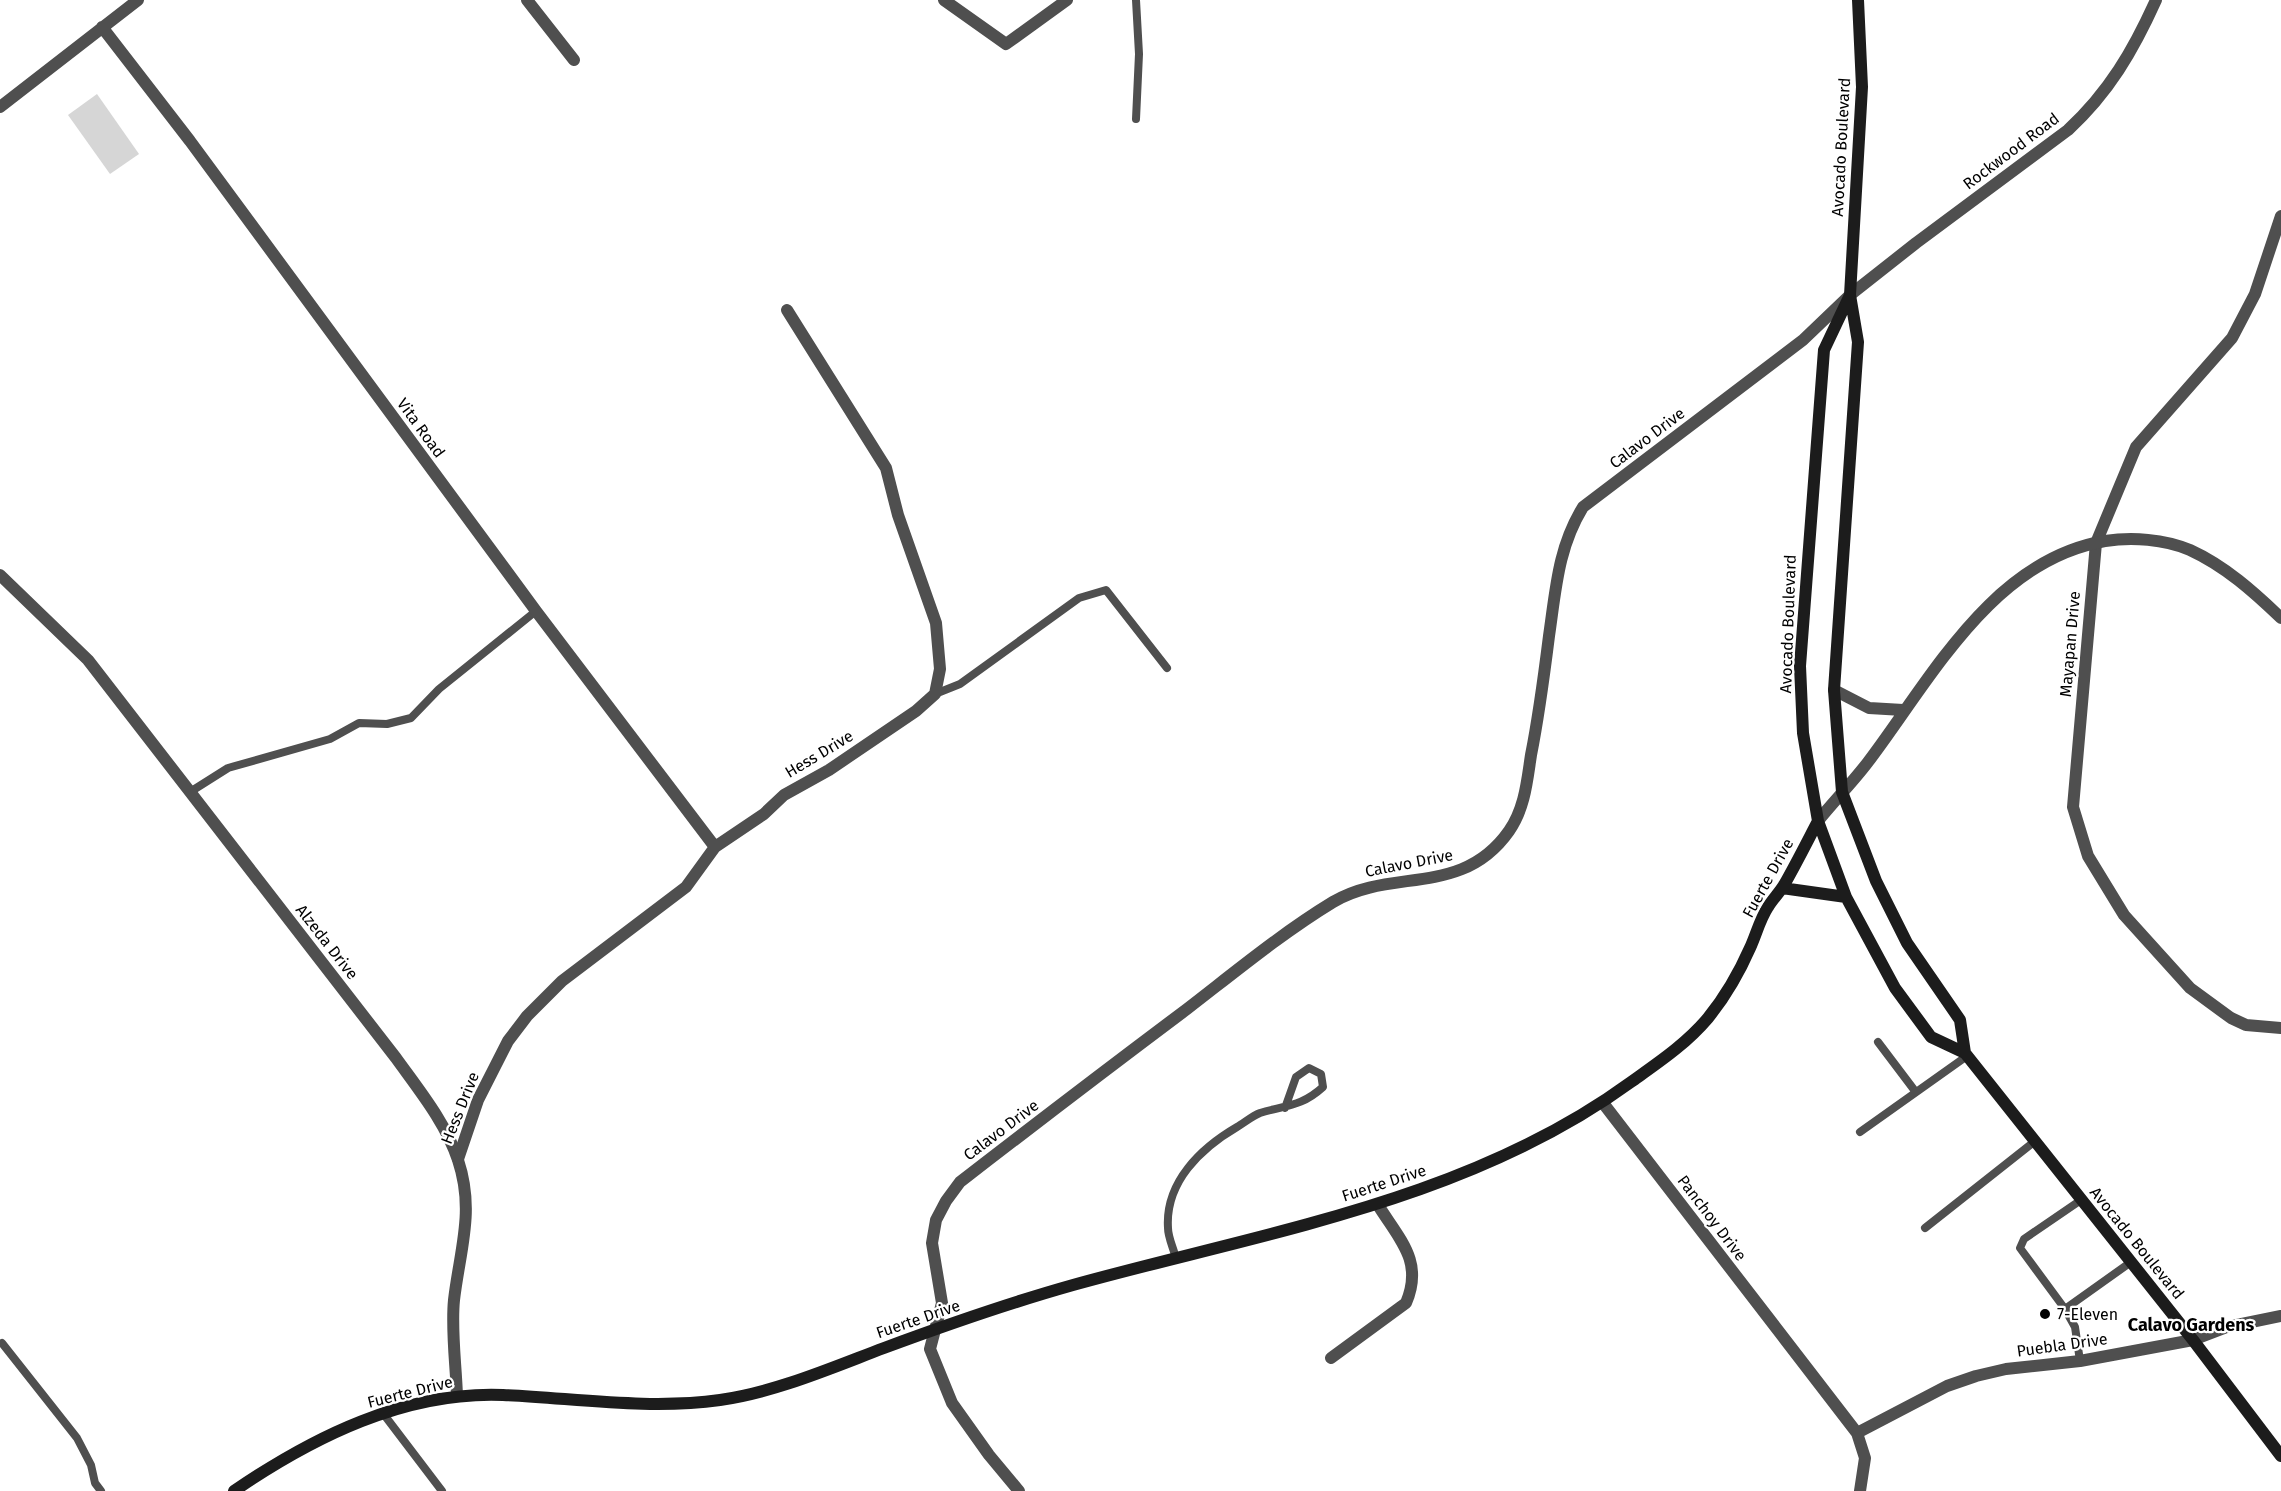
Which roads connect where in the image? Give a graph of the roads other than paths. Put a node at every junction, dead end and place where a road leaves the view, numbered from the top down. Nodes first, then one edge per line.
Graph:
1 (138, 0) edge
2 (527, 0) edge
3 (944, 0) edge
4 (1066, 0) edge
5 (1136, 0) edge
6 (1858, 0) edge
7 (2156, 0) edge
8 (102, 27) junction
9 (574, 60) dead end
10 (0, 107) edge
11 (1136, 119) dead end
12 (2281, 216) edge
13 (1850, 295) junction
14 (787, 310) dead end
15 (2096, 543) junction
16 (0, 574) edge
17 (536, 611) junction
18 (2281, 618) edge
19 (1167, 668) dead end
20 (1834, 690) junction
21 (935, 694) junction
22 (1903, 710) junction
23 (190, 792) junction
24 (1842, 792) junction
25 (1818, 821) junction
26 (714, 847) junction
27 (1782, 888) junction
28 (1846, 897) junction
29 (2281, 1028) edge
30 (1878, 1042) dead end
31 (1966, 1054) junction
32 (1915, 1091) junction
33 (1603, 1103) junction
34 (1285, 1108) junction
35 (1860, 1132) dead end
36 (2034, 1142) junction
37 (458, 1159) junction
38 (2081, 1200) junction
39 (1378, 1205) junction
40 (1925, 1228) dead end
41 (1176, 1259) junction
42 (2131, 1262) junction
43 (2065, 1309) junction
44 (2281, 1316) edge
45 (936, 1328) junction
46 (2193, 1340) junction
47 (2, 1343) dead end
48 (1331, 1358) dead end
49 (2080, 1361) junction
50 (457, 1396) junction
51 (382, 1412) junction
52 (1857, 1433) junction
53 (2281, 1456) edge
54 (101, 1491) edge
55 (234, 1491) edge
56 (442, 1491) edge
57 (1019, 1491) edge
58 (1860, 1491) edge

1 - 8 street
2 - 9 street
3 - 4 street
5 - 11 lane
6 - 13 main road, Avocado Boulevard
7 - 13 street, Rockwood Road
8 - 10 street
8 - 17 street, Vita Road
12 - 15 street, Mayapan Drive
13 - 20 main road, Avocado Boulevard
13 - 25 main road, Avocado Boulevard
13 - 45 street, Calavo Drive
14 - 21 street
15 - 18 street, Fuerte Drive
15 - 22 street, Fuerte Drive
15 - 29 street, Mayapan Drive
16 - 23 street, Alzeda Drive
17 - 23 lane
17 - 26 street, Vita Road
19 - 21 lane
20 - 22 street
20 - 24 main road, Avocado Boulevard
21 - 26 street, Hess Drive
22 - 24 street, Fuerte Drive
23 - 37 street, Alzeda Drive
24 - 25 street, Fuerte Drive
24 - 31 main road, Avocado Boulevard
25 - 27 main road, Fuerte Drive
25 - 28 main road, Avocado Boulevard
26 - 37 street, Hess Drive
27 - 28 main road
27 - 33 main road, Fuerte Drive
28 - 31 main road, Avocado Boulevard
30 - 32 lane
31 - 32 lane
31 - 36 main road, Avocado Boulevard
32 - 35 lane
33 - 39 main road, Fuerte Drive
33 - 52 street, Panchoy Drive
34 - 34 lane
34 - 41 lane
36 - 38 main road, Avocado Boulevard
36 - 40 lane
37 - 50 street, Alzeda Drive
38 - 42 main road, Avocado Boulevard
38 - 43 lane
39 - 41 main road, Fuerte Drive
39 - 48 street
41 - 45 main road, Fuerte Drive
42 - 43 lane
42 - 46 main road, Avocado Boulevard
43 - 49 lane
44 - 46 street, Puebla Drive
45 - 50 main road, Fuerte Drive
45 - 57 street, Calavo Drive
46 - 49 street, Puebla Drive
46 - 53 main road, Avocado Boulevard
47 - 54 lane
49 - 52 street, Puebla Drive
50 - 51 main road, Fuerte Drive
51 - 55 main road, Fuerte Drive
51 - 56 lane
52 - 58 street

